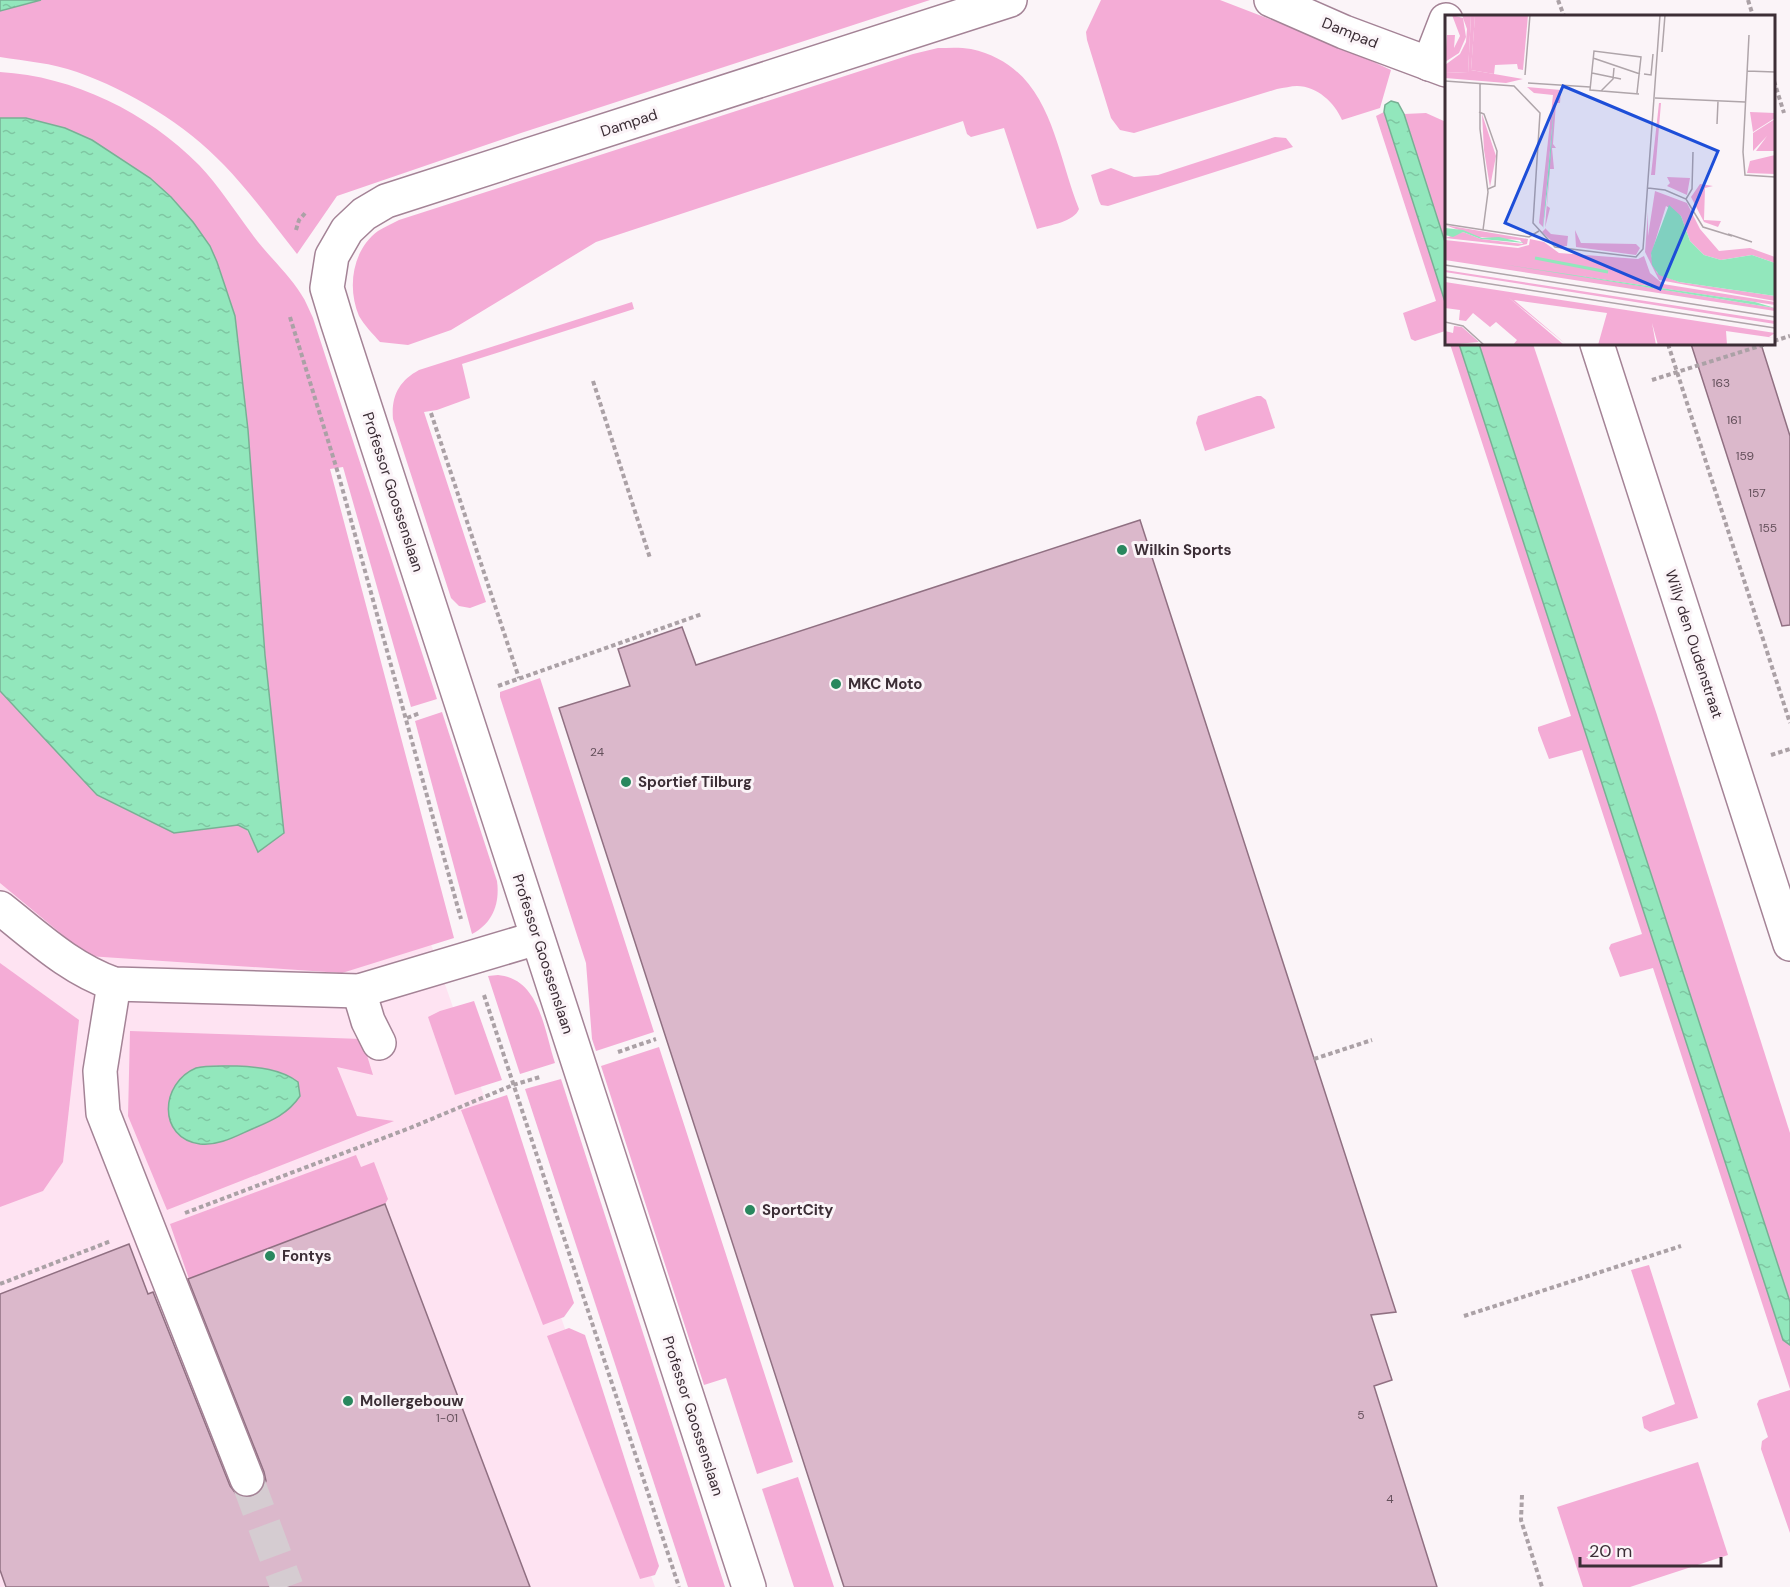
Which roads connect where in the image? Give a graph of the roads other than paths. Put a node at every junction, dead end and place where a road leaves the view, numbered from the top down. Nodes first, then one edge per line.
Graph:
1 (1010, 0) edge
2 (1271, 0) edge
3 (1456, 0) edge
4 (1448, 15) edge
5 (1445, 29) edge
6 (1438, 67) edge
7 (337, 321) joint
8 (1597, 345) edge
9 (0, 908) edge
10 (537, 938) junction
11 (1790, 944) edge
12 (114, 984) junction
13 (359, 991) junction
14 (379, 1043) dead end
15 (247, 1479) tunnel mouth
16 (749, 1587) edge

1 - 7 street, Dampad
2 - 6 street, Dampad
3 - 4 street
5 - 6 street
7 - 10 street, Professor Goossenslaan
8 - 11 street, Willy den Oudenstraat
9 - 12 street
10 - 13 street
10 - 16 street, Professor Goossenslaan
12 - 13 street
12 - 15 street
13 - 14 street

